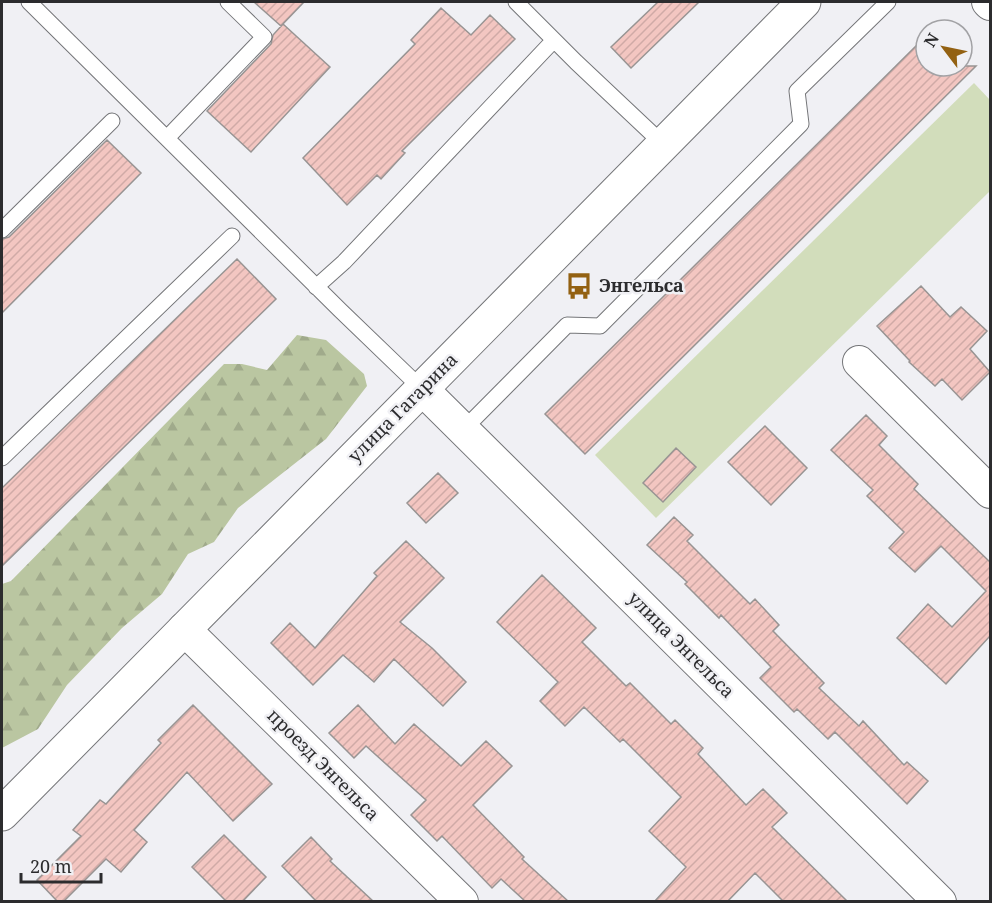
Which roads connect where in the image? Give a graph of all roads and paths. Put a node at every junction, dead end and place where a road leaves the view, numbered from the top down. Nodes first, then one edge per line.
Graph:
1 (228, 2) edge
2 (516, 2) edge
3 (804, 2) edge
4 (888, 2) edge
5 (35, 4) edge
6 (554, 40) junction
7 (112, 121) dead end
8 (167, 138) junction
9 (663, 144) junction
10 (2, 230) edge
11 (232, 236) dead end
12 (316, 286) junction
13 (859, 362) dead end
14 (422, 389) junction
15 (463, 430) junction
16 (2, 458) edge
17 (990, 492) edge
18 (184, 629) junction
19 (2, 814) edge
20 (462, 902) edge
21 (940, 902) edge

1 - 8 lane
2 - 6 lane
3 - 9 street, улица Гагарина
4 - 15 lane
5 - 8 lane
6 - 9 lane
6 - 12 lane
7 - 10 lane
8 - 12 lane
9 - 14 street, улица Гагарина
11 - 16 lane
12 - 14 lane
13 - 17 street
14 - 15 street, улица Энгельса
14 - 18 street, улица Гагарина
15 - 21 street, улица Энгельса
18 - 19 street, улица Гагарина
18 - 20 street, проезд Энгельса

